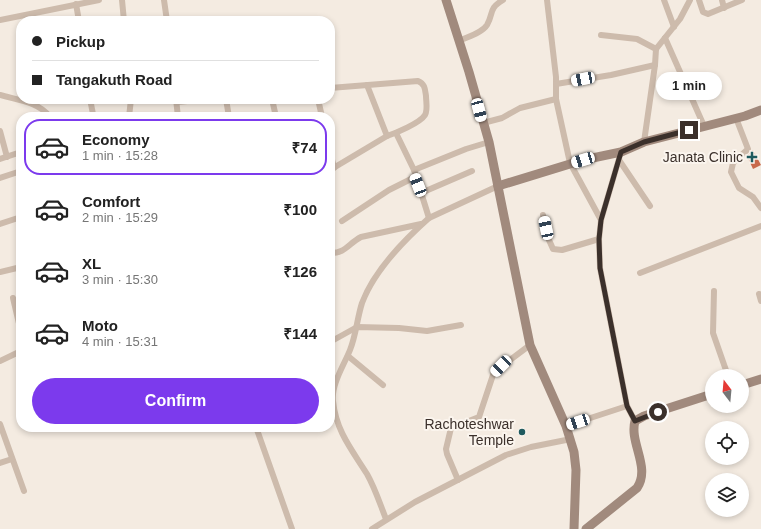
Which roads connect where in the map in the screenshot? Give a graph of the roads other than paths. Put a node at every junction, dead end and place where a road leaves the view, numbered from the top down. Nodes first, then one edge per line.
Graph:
1 (99, 0) edge
2 (122, 0) edge
3 (164, 0) edge
4 (446, 0) edge
5 (503, 0) edge
6 (547, 0) edge
7 (664, 0) edge
8 (690, 0) edge
9 (699, 0) edge
10 (722, 0) edge
11 (742, 0) edge
12 (76, 4) junction
13 (724, 8) junction
14 (19, 16) edge
15 (78, 16) edge
16 (124, 16) edge
17 (166, 16) edge
18 (16, 17) edge
19 (0, 20) edge
20 (674, 27) junction
21 (601, 35) dead end
22 (665, 38) junction
23 (460, 41) junction
24 (656, 49) junction
25 (655, 65) junction
26 (556, 84) junction
27 (367, 85) junction
28 (335, 88) edge
29 (0, 95) edge
30 (556, 99) junction
31 (16, 100) edge
32 (30, 104) edge
33 (761, 110) edge
34 (46, 112) edge
35 (736, 118) junction
36 (483, 122) junction
37 (704, 126) junction
38 (0, 131) edge
39 (396, 133) junction
40 (387, 136) junction
41 (489, 142) junction
42 (644, 142) junction
43 (16, 154) edge
44 (620, 156) junction
45 (7, 157) junction
46 (0, 159) edge
47 (570, 163) junction
48 (335, 167) edge
49 (472, 171) dead end
50 (16, 173) edge
51 (414, 174) junction
52 (0, 178) edge
53 (498, 186) junction
54 (421, 192) junction
55 (650, 206) dead end
56 (761, 208) edge
57 (543, 215) dead end
58 (429, 218) junction
59 (16, 219) edge
60 (601, 220) junction
61 (342, 221) dead end
62 (0, 224) edge
63 (423, 224) junction
64 (761, 226) edge
65 (599, 239) junction
66 (335, 253) edge
67 (16, 268) edge
68 (0, 272) edge
69 (640, 273) dead end
70 (714, 291) dead end
71 (759, 294) dead end
72 (13, 298) dead end
73 (761, 301) edge
74 (16, 311) edge
75 (461, 326) dead end
76 (357, 327) junction
77 (335, 339) edge
78 (530, 345) junction
79 (16, 353) edge
80 (348, 356) junction
81 (0, 361) edge
82 (726, 369) edge
83 (761, 379) edge
84 (749, 382) edge
85 (383, 385) dead end
86 (335, 386) edge
87 (705, 396) edge
88 (627, 406) junction
89 (335, 412) edge
90 (635, 421) junction
91 (0, 424) edge
92 (566, 426) junction
93 (258, 432) edge
94 (571, 439) junction
95 (12, 459) junction
96 (0, 463) edge
97 (458, 480) junction
98 (24, 491) dead end
99 (386, 519) junction
100 (292, 529) edge
101 (372, 529) edge
102 (574, 529) edge
103 (586, 529) edge

1 - 12 street
2 - 16 street
3 - 17 street
4 - 23 street
5 - 23 street
6 - 26 street
7 - 20 street
8 - 20 street
9 - 13 street
10 - 13 street
11 - 13 street
12 - 14 street
12 - 15 street
18 - 19 street
20 - 22 street
21 - 24 street
22 - 24 street
22 - 37 street
23 - 36 street
24 - 25 street
25 - 26 street
25 - 42 street
26 - 30 street
27 - 28 street
27 - 39 street
27 - 40 street
29 - 31 street
30 - 36 street
30 - 47 street
32 - 34 street
33 - 35 street
35 - 37 street
35 - 56 street
36 - 41 street
37 - 42 street
38 - 45 street
39 - 40 street
39 - 51 street
40 - 48 street
41 - 51 street
41 - 53 street
42 - 44 street
43 - 45 street
44 - 47 street
44 - 55 street
44 - 60 street
45 - 46 street
47 - 53 street
47 - 60 street
49 - 54 street
50 - 52 street
51 - 54 street
51 - 61 street
53 - 58 street
53 - 78 street
54 - 58 street
57 - 65 street
58 - 63 street
59 - 62 street
60 - 65 street
63 - 66 street
63 - 76 street
64 - 69 street
65 - 88 street
67 - 68 street
70 - 82 street
71 - 73 street
72 - 74 street
75 - 76 street
76 - 77 street
76 - 80 street
78 - 92 street
78 - 97 street
79 - 81 street
80 - 85 street
80 - 86 street
83 - 84 street
87 - 90 street
88 - 90 street
88 - 92 street
89 - 99 street
90 - 103 street
91 - 95 street
92 - 94 street
93 - 100 street
94 - 97 street
94 - 102 street
95 - 96 street
95 - 98 street
97 - 99 street
99 - 101 street

